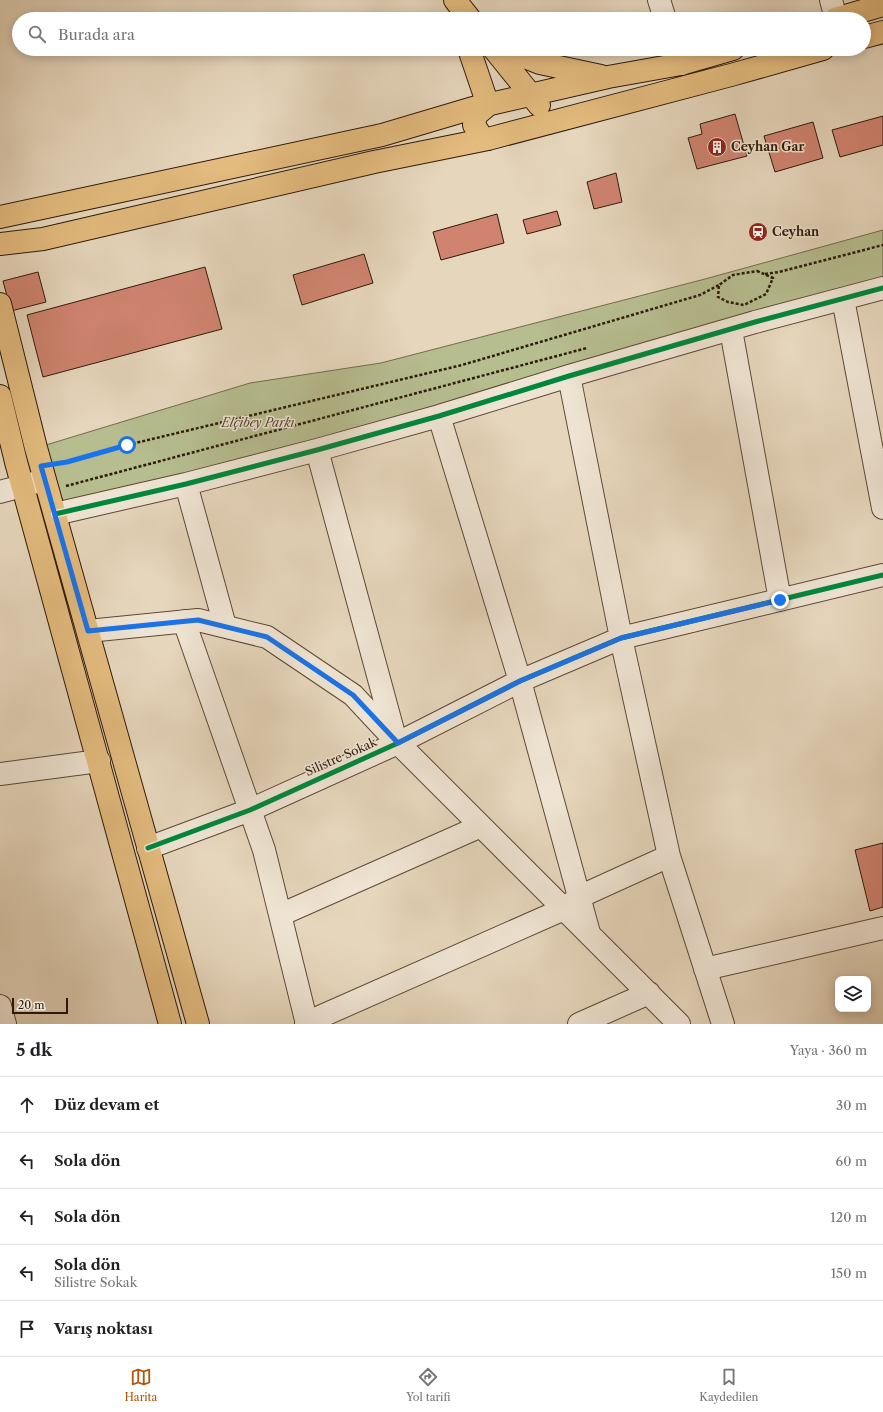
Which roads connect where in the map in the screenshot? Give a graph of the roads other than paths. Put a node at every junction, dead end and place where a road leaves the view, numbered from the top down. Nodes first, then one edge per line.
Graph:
1 (454, 0) edge
2 (659, 0) edge
3 (831, 0) edge
4 (883, 5) edge
5 (457, 12) edge
6 (464, 12) edge
7 (663, 12) edge
8 (834, 12) edge
9 (860, 12) edge
10 (883, 32) edge
11 (871, 35) edge
12 (471, 56) edge
13 (499, 56) edge
14 (522, 56) edge
15 (798, 56) edge
16 (678, 57) edge
17 (608, 77) junction
18 (530, 95) junction
19 (488, 105) junction
20 (532, 127) junction
21 (488, 139) junction
22 (0, 217) edge
23 (0, 244) edge
24 (883, 288) edge
25 (843, 299) junction
26 (0, 304) edge
27 (731, 330) junction
28 (569, 376) junction
29 (0, 396) edge
30 (439, 416) junction
31 (317, 450) junction
32 (45, 479) junction
33 (186, 484) junction
34 (23, 486) junction
35 (0, 492) edge
36 (883, 508) edge
37 (55, 514) junction
38 (883, 575) edge
39 (780, 600) junction
40 (184, 621) junction
41 (225, 626) junction
42 (88, 631) junction
43 (621, 638) junction
44 (520, 681) junction
45 (397, 742) junction
46 (99, 761) junction
47 (0, 774) edge
48 (250, 810) junction
49 (481, 826) junction
50 (148, 848) junction
51 (669, 856) junction
52 (572, 903) junction
53 (280, 915) junction
54 (883, 928) edge
55 (705, 969) junction
56 (648, 994) junction
57 (0, 1006) edge
58 (307, 1023) edge
59 (5, 1024) edge
60 (170, 1024) edge
61 (198, 1024) edge
62 (579, 1024) edge
63 (679, 1024) edge
64 (723, 1024) edge

1 - 5 main road
1 - 6 main road
2 - 7 street
3 - 8 street
4 - 9 main road
10 - 11 main road
12 - 19 main road
13 - 18 main road
14 - 17 main road
15 - 20 main road
16 - 17 main road
17 - 18 main road
18 - 19 main road
18 - 20 main road
19 - 21 main road
19 - 22 main road
20 - 21 main road
21 - 23 main road
24 - 25 street
25 - 27 street
25 - 36 street
26 - 32 main road
27 - 28 street
27 - 39 street
28 - 30 street
28 - 43 street
29 - 34 main road
30 - 31 street
30 - 44 street
31 - 33 street
31 - 45 street
32 - 34 street
32 - 37 main road
33 - 37 street
33 - 41 street
34 - 35 street
34 - 46 main road
37 - 42 main road
38 - 39 street, Silistre Sokak
39 - 43 street, Silistre Sokak
40 - 41 street
40 - 42 street
40 - 48 street
41 - 45 street
42 - 50 main road
43 - 44 street, Silistre Sokak
43 - 51 street
44 - 45 street, Silistre Sokak
44 - 52 street
45 - 48 street, Silistre Sokak
45 - 49 street
46 - 47 street
46 - 60 main road
48 - 50 street, Silistre Sokak
48 - 53 street
49 - 52 street
49 - 53 street
50 - 61 main road
51 - 52 street
51 - 55 street
52 - 56 street
52 - 58 street
53 - 58 street
54 - 55 street
55 - 64 street
56 - 62 street
56 - 63 street
57 - 59 street

